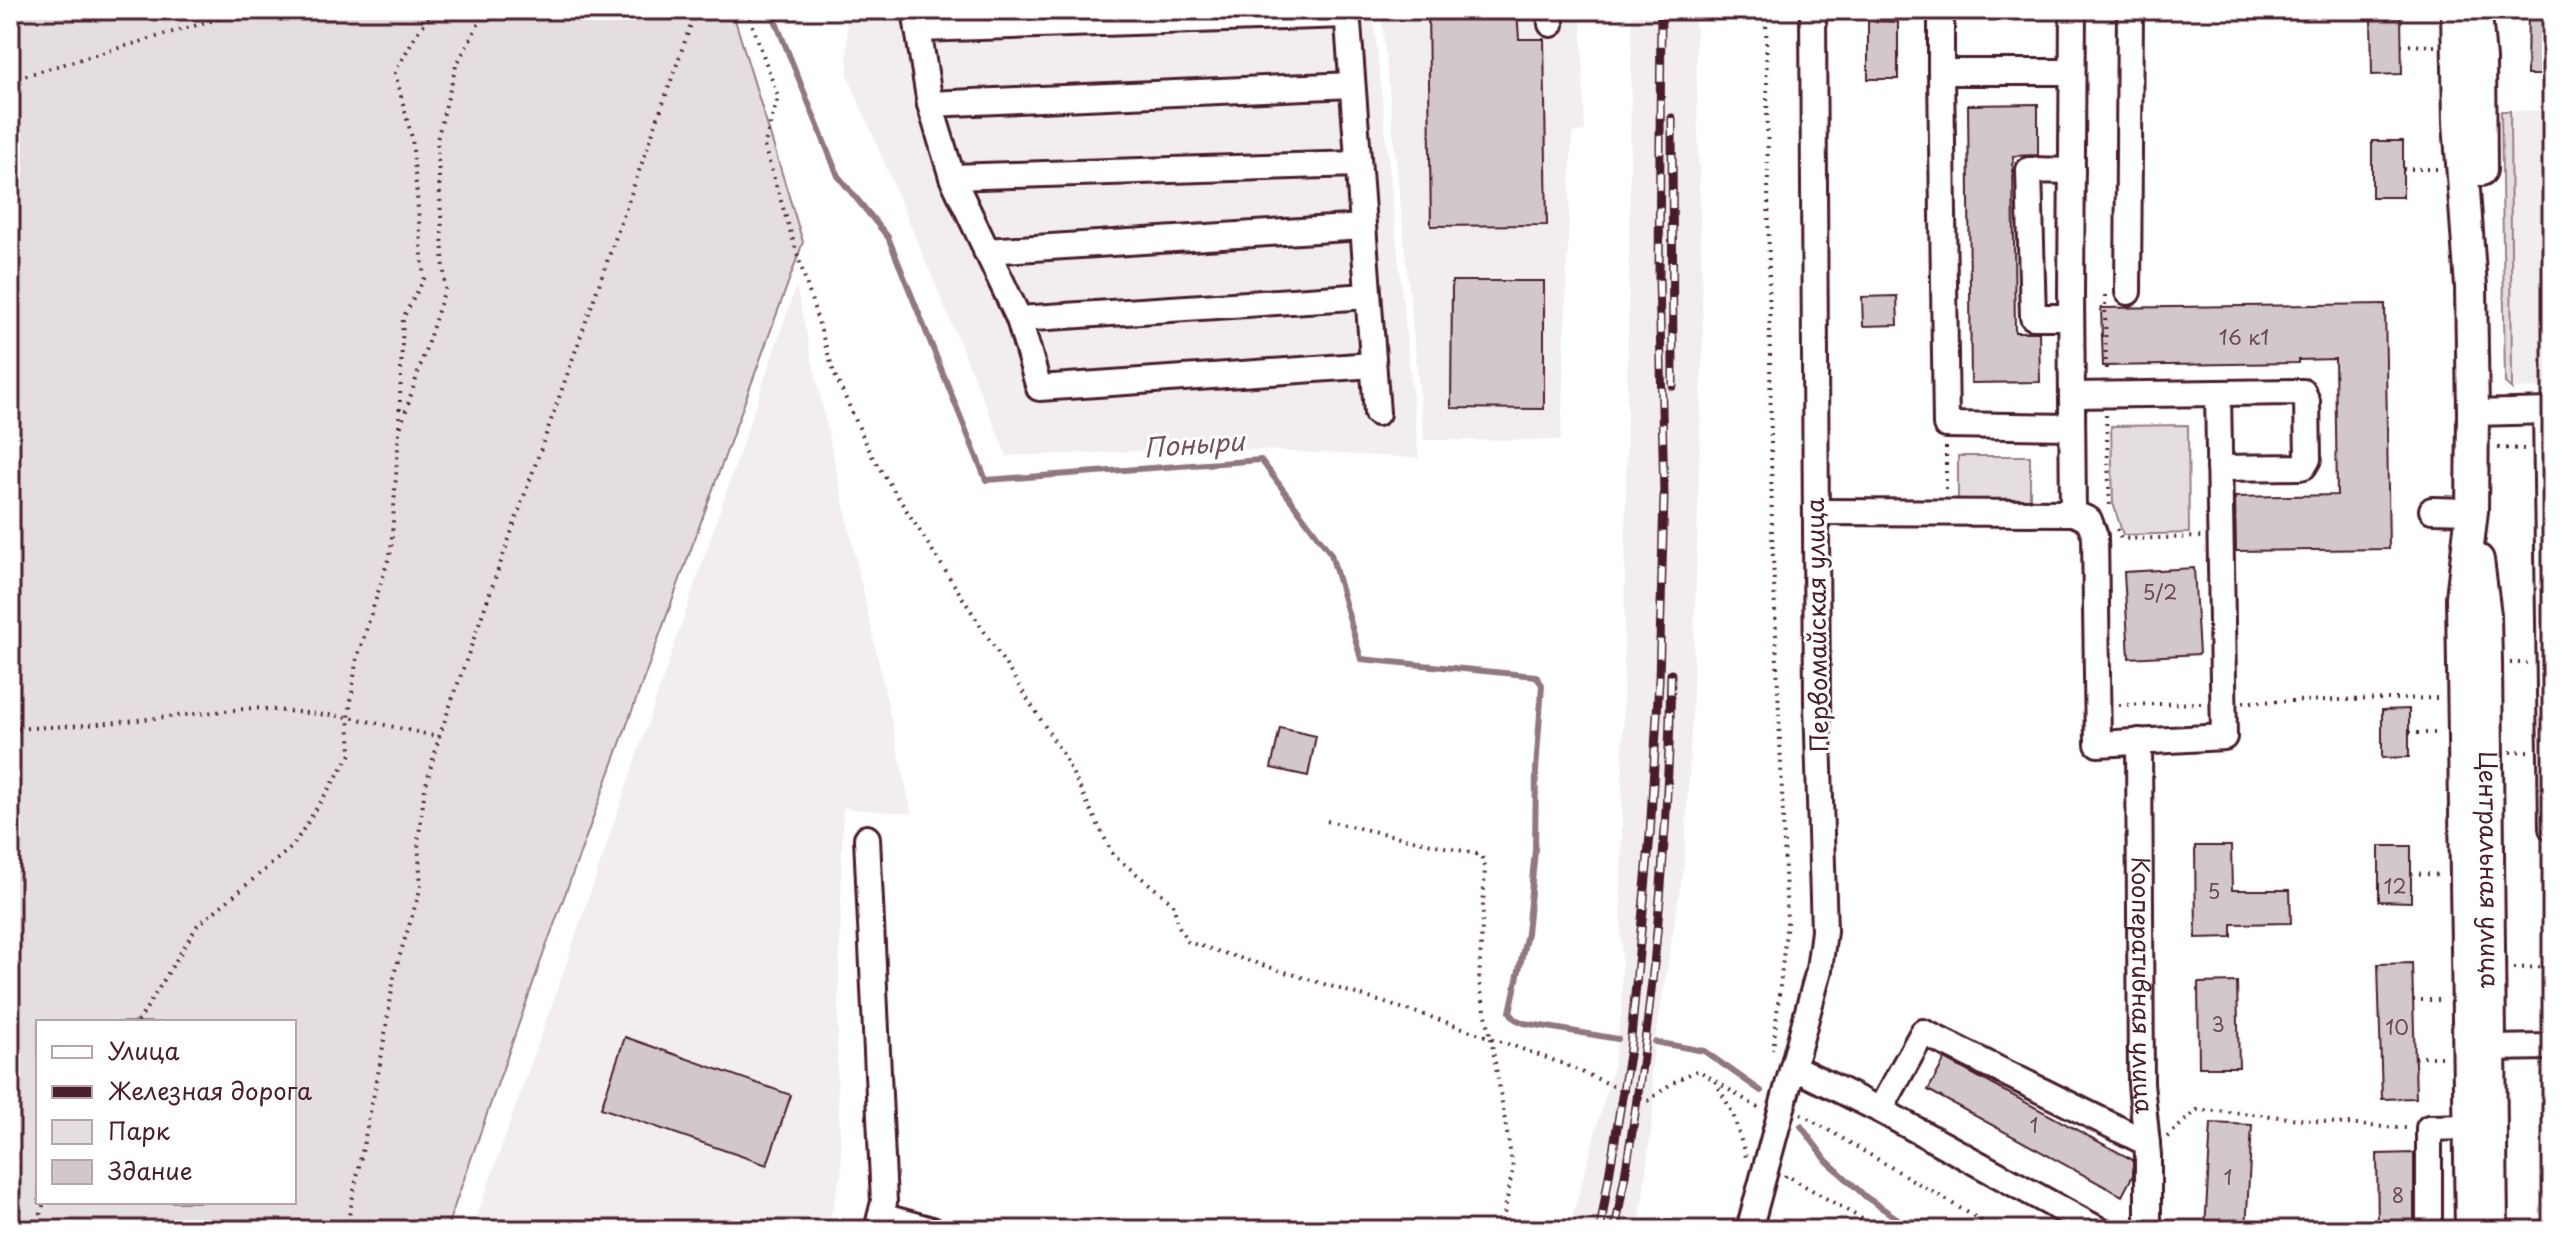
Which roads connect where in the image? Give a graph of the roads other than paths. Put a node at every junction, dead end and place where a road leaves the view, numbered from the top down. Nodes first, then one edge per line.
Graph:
1 (1813, 10) edge
2 (1941, 10) edge
3 (2073, 10) edge
4 (2130, 10) edge
5 (2457, 10) edge
6 (2475, 10) edge
7 (1347, 12) edge
8 (916, 19) edge
9 (1941, 72) junction
10 (2071, 72) junction
11 (1352, 85) junction
12 (930, 104) junction
13 (1358, 164) junction
14 (2072, 171) junction
15 (952, 177) junction
16 (1363, 227) junction
17 (986, 251) junction
18 (2471, 287) junction
19 (2116, 292) road end
20 (1368, 296) junction
21 (2071, 317) junction
22 (1019, 319) junction
23 (1373, 365) junction
24 (2218, 393) junction
25 (2072, 395) junction
26 (2549, 412) edge
27 (1377, 413) dead end
28 (2473, 413) junction
29 (2072, 427) junction
30 (2219, 468) junction
31 (2432, 510) dead end
32 (2472, 511) junction
33 (1817, 512) junction
34 (2073, 513) junction
35 (2139, 741) junction
36 (2552, 828) edge
37 (867, 838) dead end
38 (2552, 1047) edge
39 (2490, 1048) junction
40 (1783, 1066) junction
41 (1880, 1110) junction
42 (2469, 1127) junction
43 (2147, 1149) junction
44 (879, 1223) edge
45 (932, 1230) edge
46 (1749, 1230) edge
47 (2099, 1230) edge
48 (2148, 1230) edge
49 (2429, 1230) edge
50 (2471, 1230) edge
51 (2492, 1230) edge

1 - 33 street, Первомайская улица
2 - 9 street
3 - 10 street
4 - 19 street
5 - 18 main road, Центральная улица
6 - 18 main road, Центральная улица
7 - 8 street
7 - 11 street
8 - 12 street
9 - 10 street
9 - 29 street
10 - 14 street
11 - 12 street
11 - 13 street
12 - 15 street
13 - 15 street
13 - 16 street
14 - 21 street
14 - 21 street
15 - 17 street
16 - 17 street
16 - 20 street
17 - 22 street
18 - 28 main road, Центральная улица
20 - 22 street
20 - 23 street
21 - 25 street
22 - 23 street
23 - 27 street
24 - 25 street
24 - 30 street
24 - 30 street
25 - 29 street
26 - 28 street
26 - 36 street
28 - 32 main road, Центральная улица
29 - 34 street
30 - 35 street
31 - 32 street
32 - 39 main road, Центральная улица
32 - 42 main road, Центральная улица
33 - 34 street
33 - 40 street, Первомайская улица
34 - 35 street
35 - 43 street, Кооперативная улица
37 - 44 street
38 - 39 street
39 - 51 main road, Центральная улица
40 - 41 street
40 - 46 street, Первомайская улица
41 - 43 street
41 - 47 street
42 - 49 street
42 - 50 main road, Центральная улица
43 - 48 street, Кооперативная улица
44 - 45 street

